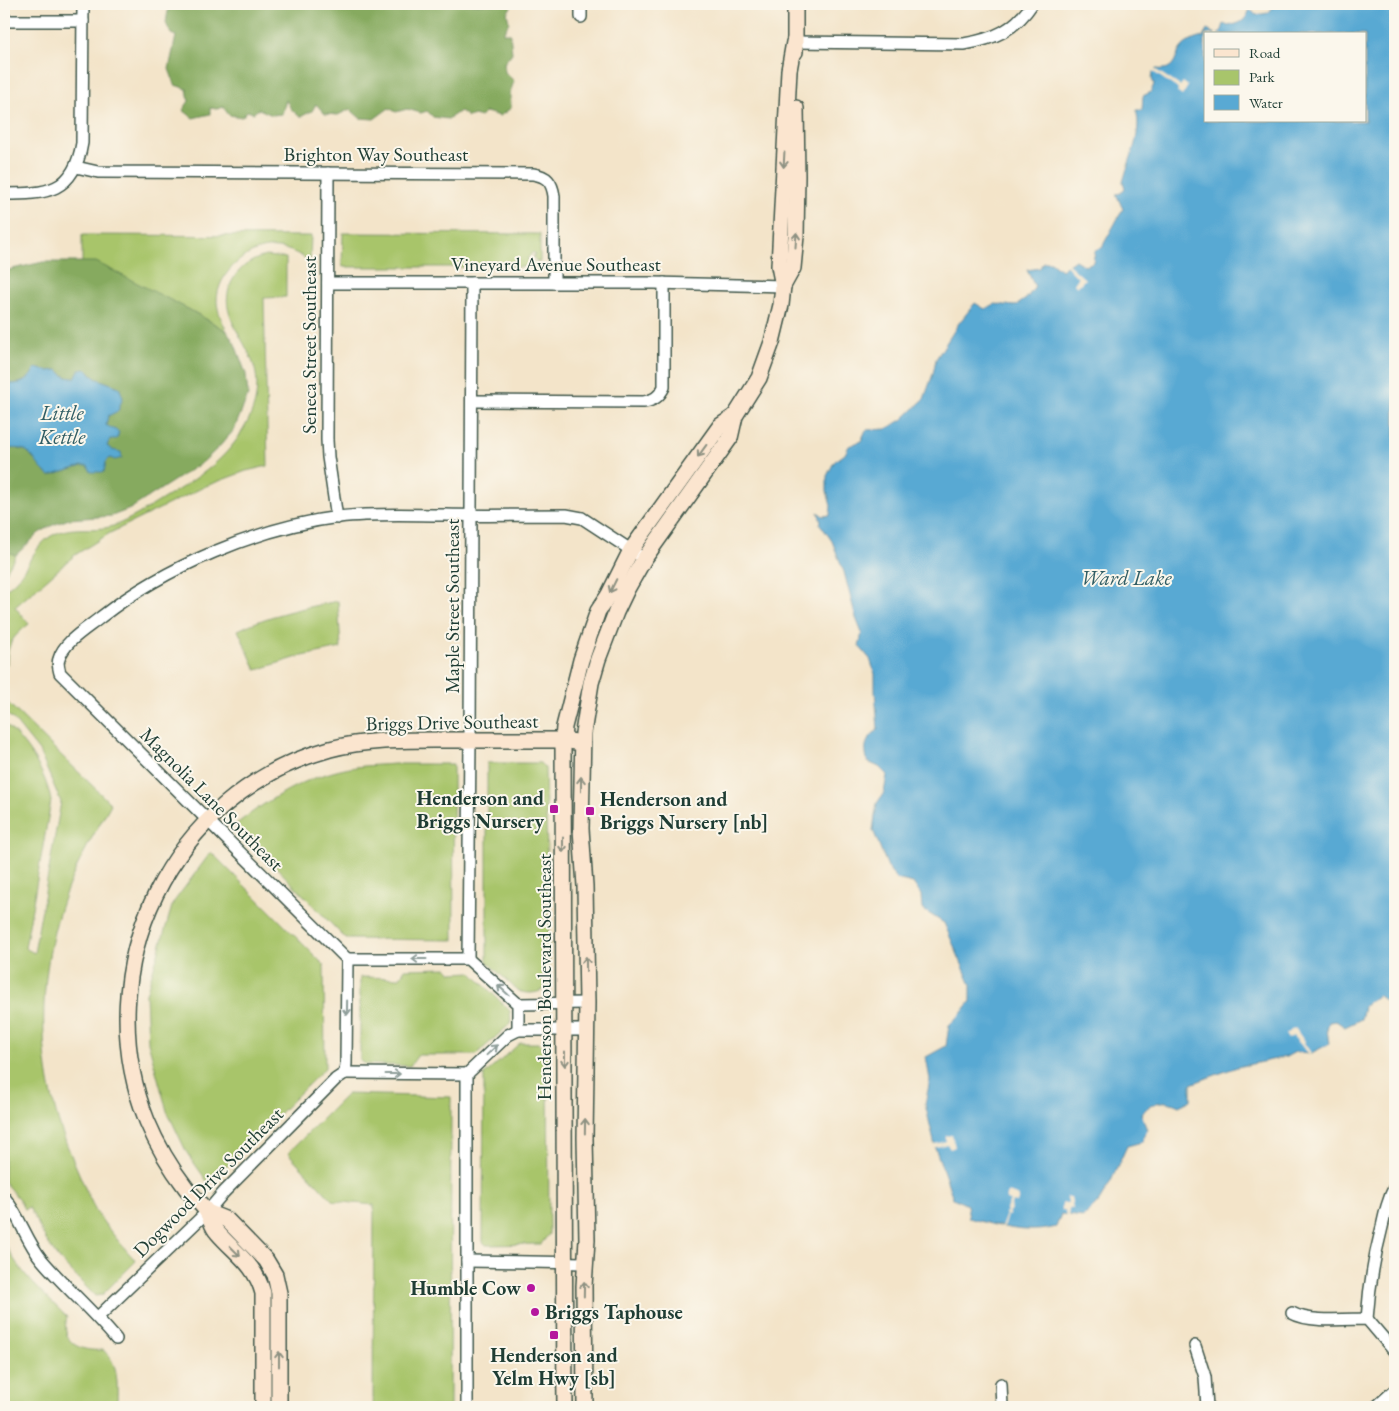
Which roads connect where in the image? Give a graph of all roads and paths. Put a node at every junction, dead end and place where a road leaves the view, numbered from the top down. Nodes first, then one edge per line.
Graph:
1 (83, 4) edge
2 (581, 4) edge
3 (795, 4) edge
4 (1032, 4) edge
5 (580, 17) dead end
6 (4, 21) edge
7 (83, 21) junction
8 (794, 42) junction
9 (76, 167) junction
10 (328, 173) junction
11 (4, 194) edge
12 (328, 283) junction
13 (472, 283) junction
14 (554, 283) junction
15 (664, 283) junction
16 (782, 286) junction
17 (472, 401) junction
18 (736, 416) junction
19 (471, 515) junction
20 (337, 518) junction
21 (631, 550) junction
22 (644, 559) junction
23 (470, 740) junction
24 (562, 740) junction
25 (582, 743) junction
26 (209, 820) junction
27 (347, 959) junction
28 (468, 959) junction
29 (587, 1003) junction
30 (518, 1004) junction
31 (564, 1004) junction
32 (518, 1030) junction
33 (565, 1030) junction
34 (587, 1030) junction
35 (345, 1073) junction
36 (467, 1074) junction
37 (1395, 1186) edge
38 (4, 1197) edge
39 (207, 1212) junction
40 (467, 1261) junction
41 (564, 1263) junction
42 (586, 1263) junction
43 (1292, 1313) dead end
44 (98, 1317) junction
45 (1367, 1319) junction
46 (116, 1339) dead end
47 (1195, 1346) dead end
48 (1395, 1352) edge
49 (1001, 1384) dead end
50 (1395, 1390) edge
51 (263, 1407) edge
52 (279, 1407) edge
53 (467, 1407) edge
54 (565, 1407) edge
55 (586, 1407) edge
56 (1002, 1407) edge
57 (1207, 1407) edge
58 (1376, 1407) edge

1 - 7 street
2 - 5 street
3 - 8 main road, Henderson Boulevard Southeast
4 - 8 street
6 - 7 street
7 - 9 street
8 - 16 main road, Henderson Boulevard Southeast
9 - 10 street, Brighton Way Southeast
9 - 11 street
10 - 12 street, Seneca Street Southeast
10 - 14 street, Brighton Way Southeast
12 - 13 street, Vineyard Avenue Southeast
12 - 20 street, Seneca Street Southeast
13 - 14 street, Vineyard Avenue Southeast
13 - 17 street, Maple Street Southeast
14 - 15 street, Vineyard Avenue Southeast
15 - 16 street, Vineyard Avenue Southeast
15 - 17 street
16 - 18 main road, Henderson Boulevard Southeast
17 - 19 street, Maple Street Southeast
18 -> 21 main road, Henderson Boulevard Southeast
18 - 22 main road, Henderson Boulevard Southeast
19 - 20 street
19 - 21 street
19 - 23 street, Maple Street Southeast
20 - 26 street, Magnolia Lane Southeast
21 - 22 street
21 -> 24 main road, Henderson Boulevard Southeast
22 - 25 main road, Henderson Boulevard Southeast
23 - 24 main road, Briggs Drive Southeast
23 - 26 main road, Briggs Drive Southeast
23 - 28 street, Maple Street Southeast
24 - 25 main road, Briggs Drive Southeast
24 -> 31 main road, Henderson Boulevard Southeast
29 -> 25 main road, Henderson Boulevard Southeast
26 - 27 street, Magnolia Lane Southeast
26 - 39 main road, Briggs Drive Southeast
28 -> 27 street
27 -> 35 street
30 -> 28 street
29 - 31 street
29 - 34 main road, Henderson Boulevard Southeast
30 - 31 street
30 - 32 street
31 - 33 main road, Henderson Boulevard Southeast
32 - 33 street
36 -> 32 street
33 - 34 street
33 -> 41 main road, Henderson Boulevard Southeast
42 -> 34 main road, Henderson Boulevard Southeast
35 -> 36 street
35 - 39 street, Dogwood Drive Southeast
36 - 40 street
37 - 45 street
38 - 44 street
39 - 44 street, Dogwood Drive Southeast
39 -> 51 main road, Briggs Drive Southeast
52 -> 39 main road, Briggs Drive Southeast
40 - 41 street
40 - 53 street
41 - 42 street
41 - 54 main road, Henderson Boulevard Southeast
55 -> 42 main road, Henderson Boulevard Southeast
43 - 45 street
44 - 46 street
45 - 48 street
47 - 57 street
49 - 56 street
50 - 58 street

